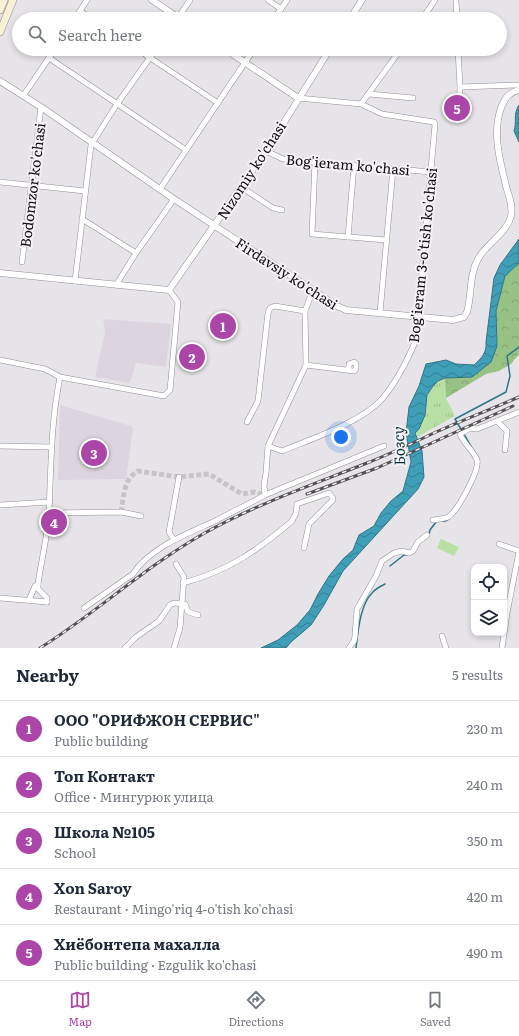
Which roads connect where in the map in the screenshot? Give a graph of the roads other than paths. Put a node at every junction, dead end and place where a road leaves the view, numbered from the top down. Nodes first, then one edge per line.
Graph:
1 (4, 0) edge
2 (14, 0) edge
3 (88, 0) edge
4 (152, 0) edge
5 (190, 0) edge
6 (268, 0) edge
7 (287, 0) edge
8 (362, 0) edge
9 (435, 0) edge
10 (456, 0) edge
11 (281, 9) junction
12 (0, 10) edge
13 (80, 11) edge
14 (169, 12) edge
15 (182, 12) edge
16 (279, 12) edge
17 (354, 12) edge
18 (427, 12) edge
19 (457, 12) edge
20 (0, 32) edge
21 (147, 56) edge
22 (236, 56) edge
23 (249, 56) edge
24 (325, 56) edge
25 (396, 56) edge
26 (458, 56) edge
27 (49, 58) joint
28 (150, 58) junction
29 (245, 62) junction
30 (0, 81) edge
31 (519, 85) edge
32 (460, 87) junction
33 (519, 90) edge
34 (369, 94) junction
35 (23, 96) junction
36 (298, 98) junction
37 (413, 98) dead end
38 (218, 103) junction
39 (117, 104) junction
40 (361, 104) junction
41 (41, 107) junction
42 (459, 112) dead end
43 (92, 142) junction
44 (186, 150) junction
45 (266, 151) junction
46 (315, 162) junction
47 (354, 165) junction
48 (393, 169) junction
49 (432, 172) junction
50 (0, 182) edge
51 (32, 185) junction
52 (241, 187) junction
53 (160, 189) junction
54 (85, 191) junction
55 (174, 199) junction
56 (282, 210) dead end
57 (82, 219) junction
58 (215, 226) junction
59 (348, 237) junction
60 (386, 240) junction
61 (136, 253) junction
62 (22, 262) dead end
63 (0, 273) edge
64 (75, 281) junction
65 (116, 285) junction
66 (169, 290) junction
67 (313, 290) junction
68 (305, 311) junction
69 (380, 312) junction
70 (418, 317) junction
71 (0, 360) edge
72 (306, 365) junction
73 (349, 369) dead end
74 (60, 377) junction
75 (519, 412) edge
76 (497, 421) junction
77 (247, 422) dead end
78 (0, 446) edge
79 (268, 446) junction
80 (384, 446) dead end
81 (51, 447) junction
82 (505, 450) dead end
83 (179, 477) dead end
84 (265, 495) junction
85 (50, 502) junction
86 (0, 505) edge
87 (49, 513) junction
88 (141, 516) dead end
89 (433, 520) dead end
90 (427, 534) dead end
91 (174, 540) junction
92 (498, 544) dead end
93 (304, 548) dead end
94 (519, 551) edge
95 (176, 564) dead end
96 (183, 583) junction
97 (38, 584) junction
98 (0, 598) edge
99 (28, 600) junction
100 (182, 603) junction
101 (84, 608) dead end
102 (198, 615) dead end
103 (442, 636) dead end
104 (125, 648) edge
105 (174, 648) edge
106 (349, 648) edge
107 (446, 648) edge
108 (502, 648) edge

1 - 12 main road
2 - 20 main road
3 - 13 street
4 - 14 street
5 - 15 street
6 - 11 street
7 - 11 street
8 - 17 street
9 - 18 street
10 - 19 street
11 - 16 street
21 - 28 street
22 - 29 street
23 - 29 street
24 - 36 street, Nizomiy ko'chasi
25 - 34 street
26 - 32 street
27 - 35 street
27 - 39 street
28 - 38 street
28 - 39 street
29 - 36 street
29 - 38 street
30 - 35 street, Firdavsiy ko'chasi
31 - 32 street
32 - 42 street
33 - 70 street, Firdavsiy ko'chasi
34 - 37 street
34 - 40 street
35 - 41 street, Firdavsiy ko'chasi
36 - 40 street
36 - 45 street, Nizomiy ko'chasi
38 - 44 street
39 - 43 street
39 - 44 street
40 - 49 street, Bog'ieram 3-o'tish ko'chasi
41 - 43 street, Firdavsiy ko'chasi
41 - 51 street, Bodomzor ko'chasi
43 - 53 street, Firdavsiy ko'chasi
43 - 54 street
44 - 53 street
45 - 46 street, Bog'ieram ko'chasi
45 - 52 street, Nizomiy ko'chasi
46 - 47 street, Bog'ieram ko'chasi
46 - 59 street
47 - 48 street, Bog'ieram ko'chasi
47 - 59 street
48 - 49 street, Bog'ieram ko'chasi
48 - 60 street
49 - 70 street, Bog'ieram 3-o'tish ko'chasi
50 - 51 street
51 - 54 street
51 - 62 street, Bodomzor ko'chasi
52 - 56 street
52 - 58 street, Nizomiy ko'chasi
53 - 55 street, Firdavsiy ko'chasi
54 - 57 street
55 - 58 street, Firdavsiy ko'chasi
55 - 61 street
57 - 61 street
57 - 64 street
58 - 66 street, Nizomiy ko'chasi
58 - 67 street, Firdavsiy ko'chasi
59 - 60 street
60 - 69 street
61 - 65 street
63 - 64 street
64 - 65 street
65 - 66 street
66 - 74 street
67 - 68 street
67 - 69 street, Firdavsiy ko'chasi
68 - 72 street
68 - 77 street
69 - 70 street, Firdavsiy ko'chasi
70 - 79 street, Bog'ieram 3-o'tish ko'chasi
71 - 74 street
72 - 73 street
72 - 79 street
74 - 81 street
75 - 76 street
76 - 82 street
76 - 89 street
78 - 81 street
79 - 84 street
80 - 84 street
81 - 85 street
83 - 91 street
84 - 91 street
85 - 86 street
85 - 87 street
87 - 88 street
87 - 97 street
90 - 106 street
91 - 101 street
92 - 94 street
93 - 96 street
94 - 108 street
95 - 96 street
96 - 100 street
97 - 99 street
97 - 99 street
98 - 99 street
100 - 102 street
100 - 104 street
100 - 105 street
103 - 107 street

